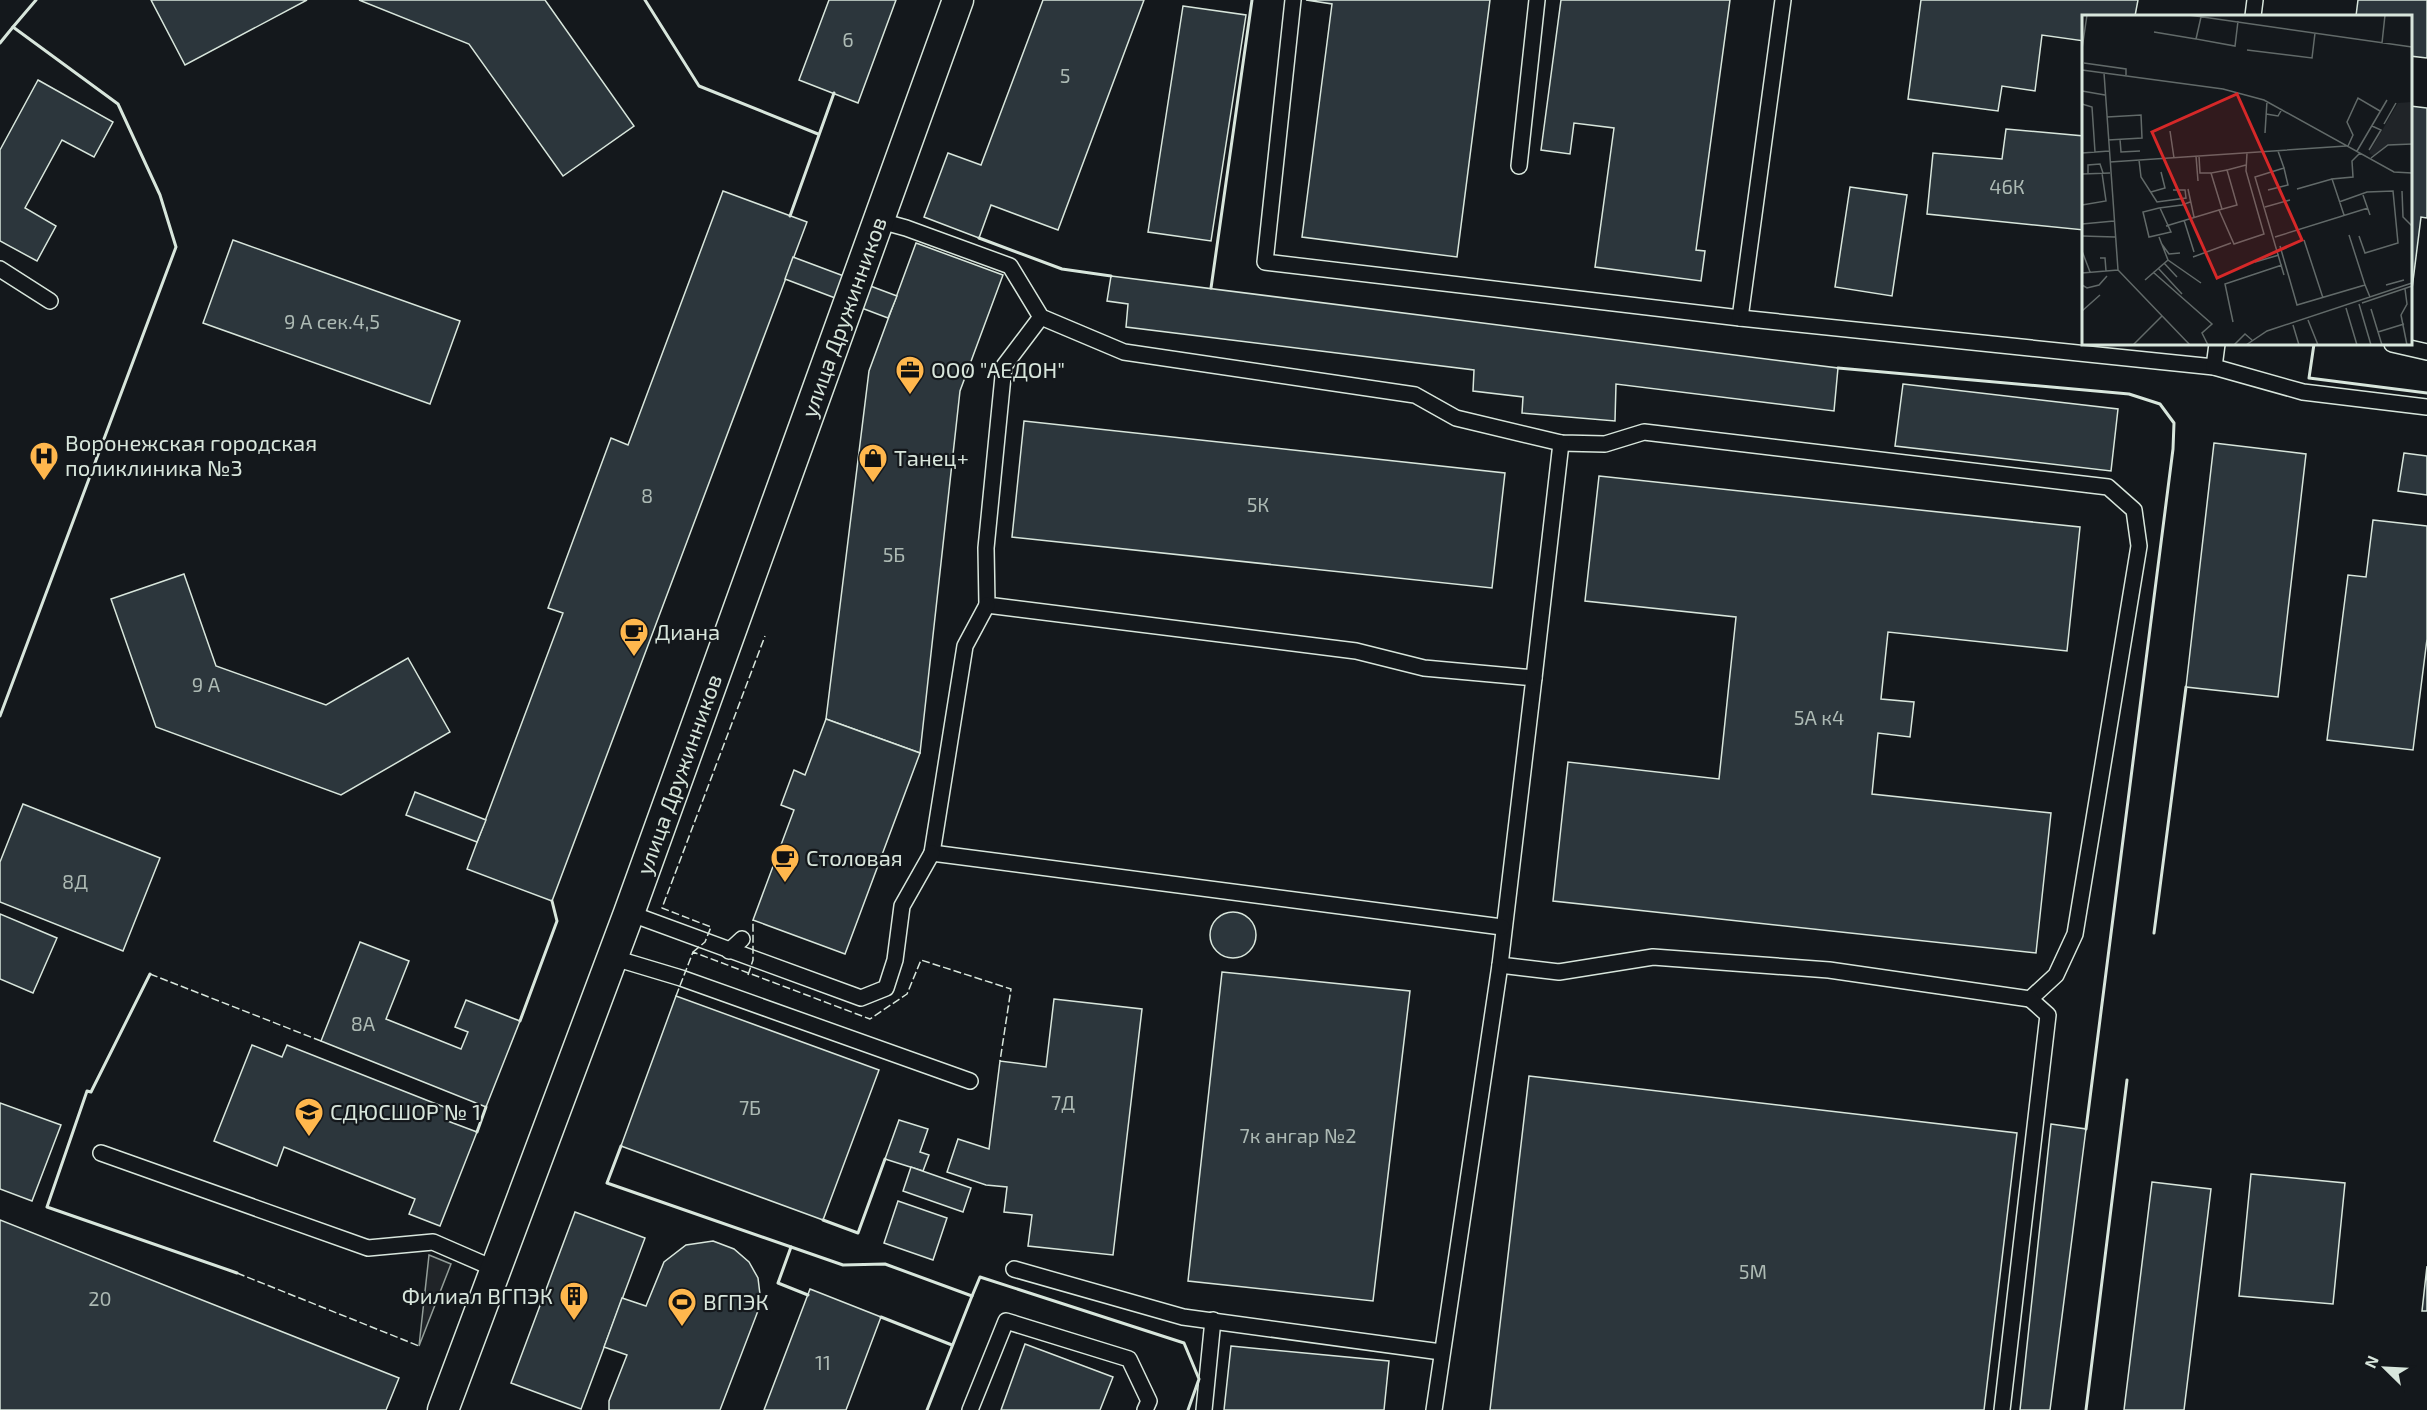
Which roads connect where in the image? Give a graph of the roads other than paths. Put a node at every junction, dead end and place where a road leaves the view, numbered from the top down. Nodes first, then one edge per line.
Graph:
1 (958, 0) edge
2 (1293, 0) edge
3 (1537, 0) edge
4 (1783, 0) edge
5 (2255, 0) edge
6 (2253, 15) edge
7 (1519, 166) dead end
8 (877, 220) junction
9 (0, 269) edge
10 (50, 301) dead end
11 (1041, 317) junction
12 (1740, 318) junction
13 (2217, 345) edge
14 (2396, 345) edge
15 (2427, 352) edge
16 (2214, 367) junction
17 (2427, 407) edge
18 (1561, 443) junction
19 (987, 605) junction
20 (1533, 678) junction
21 (932, 853) junction
22 (629, 913) junction
23 (1502, 927) junction
24 (742, 939) dead end
25 (729, 951) junction
26 (611, 957) junction
27 (1500, 965) junction
28 (2030, 999) junction
29 (970, 1081) dead end
30 (101, 1152) dead end
31 (495, 1269) junction
32 (1014, 1269) dead end
33 (1213, 1320) junction
34 (1442, 1352) junction
35 (443, 1410) edge
36 (970, 1410) edge
37 (1145, 1410) edge
38 (1204, 1410) edge
39 (1434, 1410) edge
40 (2002, 1410) edge

1 - 8 street, улица Дружинников
2 - 12 lane
3 - 7 lane
4 - 12 lane
5 - 6 lane
8 - 11 lane
8 - 22 street, улица Дружинников
9 - 10 lane
11 - 18 lane
11 - 19 lane
12 - 16 lane
13 - 16 lane
14 - 15 lane
16 - 17 lane
18 - 20 lane
18 - 28 lane
19 - 20 lane
19 - 21 lane
20 - 23 lane
21 - 23 lane
21 - 25 lane
22 - 25 lane
22 - 26 street, улица Дружинников
23 - 27 lane
24 - 25 lane
26 - 29 lane
26 - 31 street, улица Дружинников
27 - 28 lane
27 - 34 lane
28 - 40 lane
30 - 31 lane
31 - 35 street, улица Дружинников
32 - 33 lane
33 - 34 lane
33 - 38 lane
34 - 39 lane
36 - 37 lane

